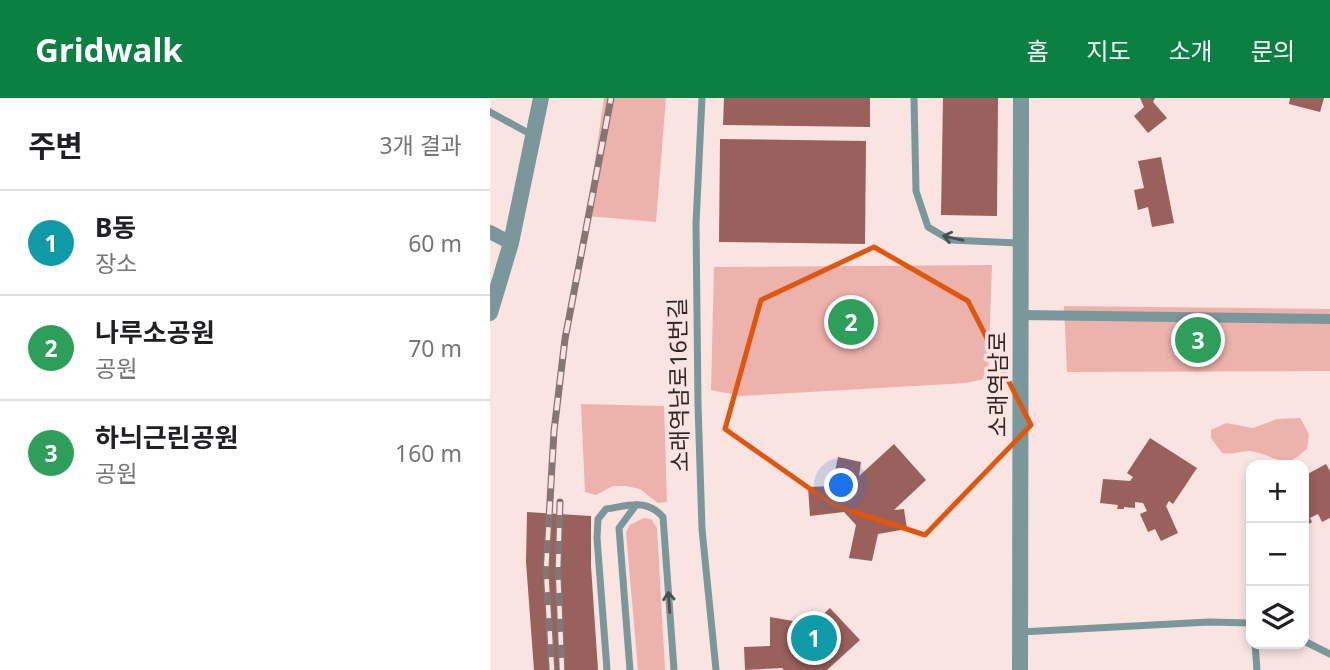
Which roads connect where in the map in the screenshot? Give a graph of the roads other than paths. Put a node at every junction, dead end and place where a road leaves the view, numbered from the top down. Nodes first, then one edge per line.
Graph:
1 (541, 98) edge
2 (702, 98) edge
3 (914, 98) edge
4 (1021, 98) edge
5 (490, 112) edge
6 (533, 135) junction
7 (490, 233) edge
8 (511, 243) junction
9 (1021, 243) junction
10 (490, 313) edge
11 (1021, 316) junction
12 (1330, 319) edge
13 (637, 505) junction
14 (1246, 623) edge
15 (1020, 632) junction
16 (1309, 644) edge
17 (1255, 649) edge
18 (1330, 654) edge
19 (607, 670) edge
20 (630, 670) edge
21 (674, 670) edge
22 (716, 670) edge
23 (1020, 670) edge
24 (1256, 670) edge

1 - 6 street
2 - 22 lane, 소래역남로16번길
9 -> 3 lane
4 - 9 street, 소래역남로
5 - 6 lane
6 - 8 street
7 - 8 street
8 - 10 street
9 - 11 street, 소래역남로
11 - 12 street
11 - 15 street, 소래역남로
13 - 19 lane
13 - 20 lane
21 -> 13 lane
14 - 15 lane
15 - 23 street, 소래역남로
16 - 18 lane
17 - 24 lane

